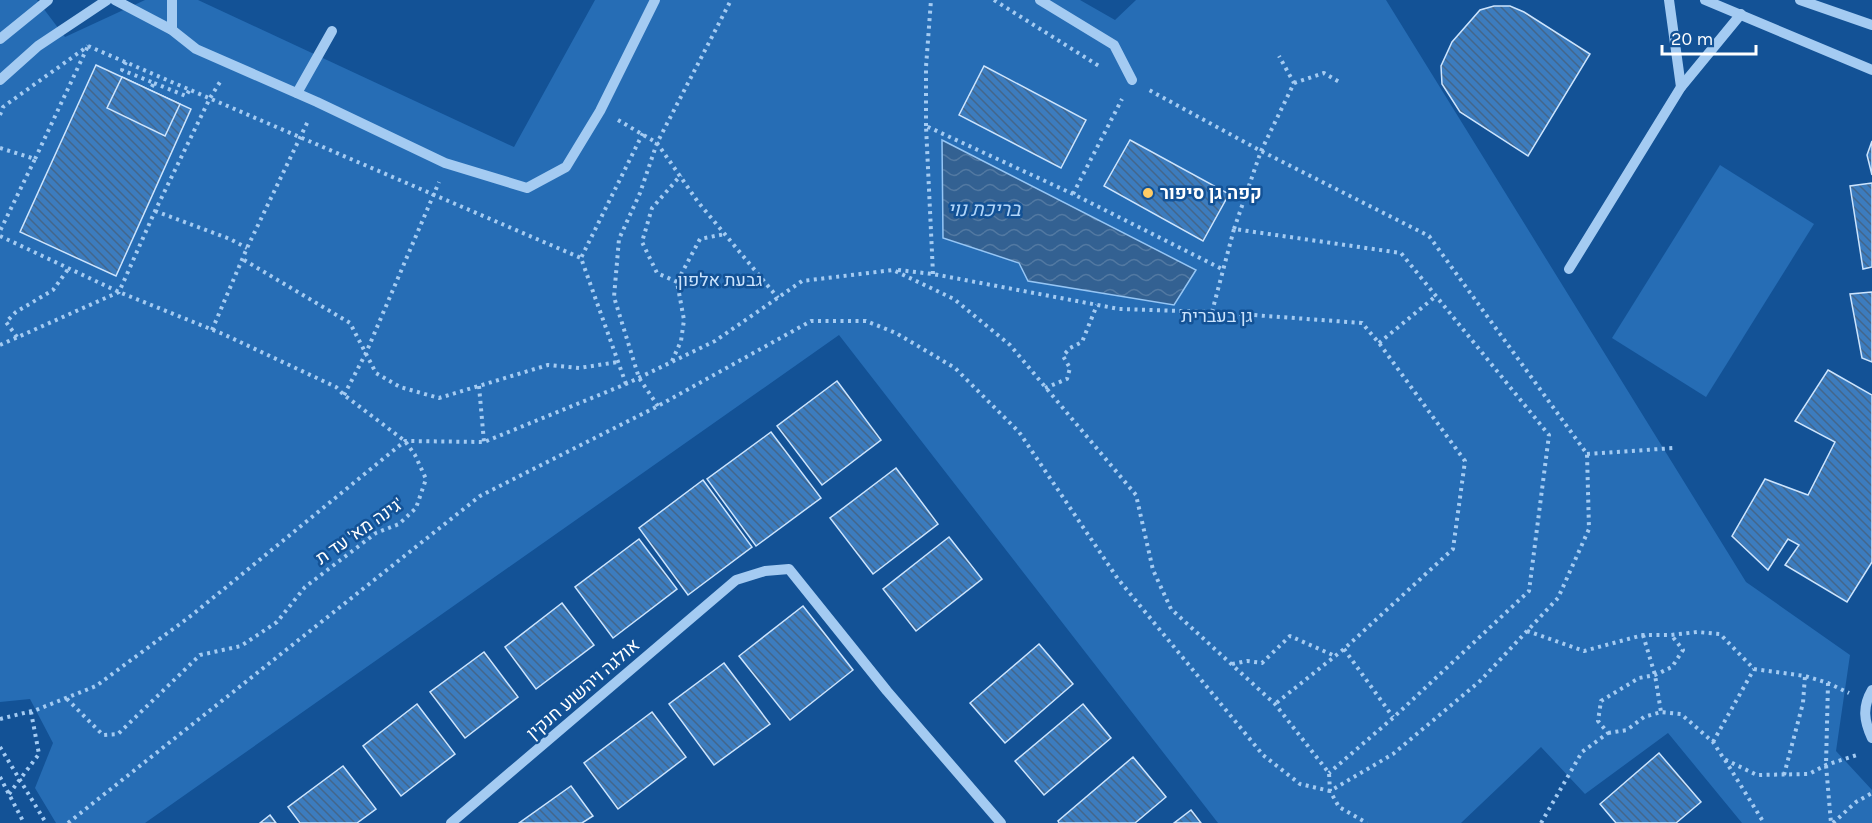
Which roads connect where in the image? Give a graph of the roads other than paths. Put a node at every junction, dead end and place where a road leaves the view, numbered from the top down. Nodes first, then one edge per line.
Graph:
1 (48, 0) edge
2 (107, 0) edge
3 (116, 0) edge
4 (172, 0) edge
5 (655, 0) edge
6 (1040, 0) edge
7 (1669, 0) edge
8 (1705, 0) edge
9 (1800, 0) edge
10 (1741, 14) junction
11 (1872, 25) edge
12 (172, 30) junction
13 (332, 31) dead end
14 (0, 39) edge
15 (1872, 70) edge
16 (0, 80) edge
17 (1132, 80) road end
18 (1681, 87) junction
19 (297, 93) junction
20 (1569, 269) dead end
21 (1872, 690) edge
22 (1872, 738) edge
23 (454, 822) edge
24 (1001, 823) edge

1 - 14 street
2 - 16 street
3 - 12 street
4 - 12 street
5 - 19 street
6 - 17 street
7 - 18 street
8 - 10 street
9 - 11 street
10 - 15 street
10 - 18 street
12 - 19 street
13 - 19 street
18 - 20 street
21 - 22 street
23 - 24 street, אולגה ויהשוע חנקין

